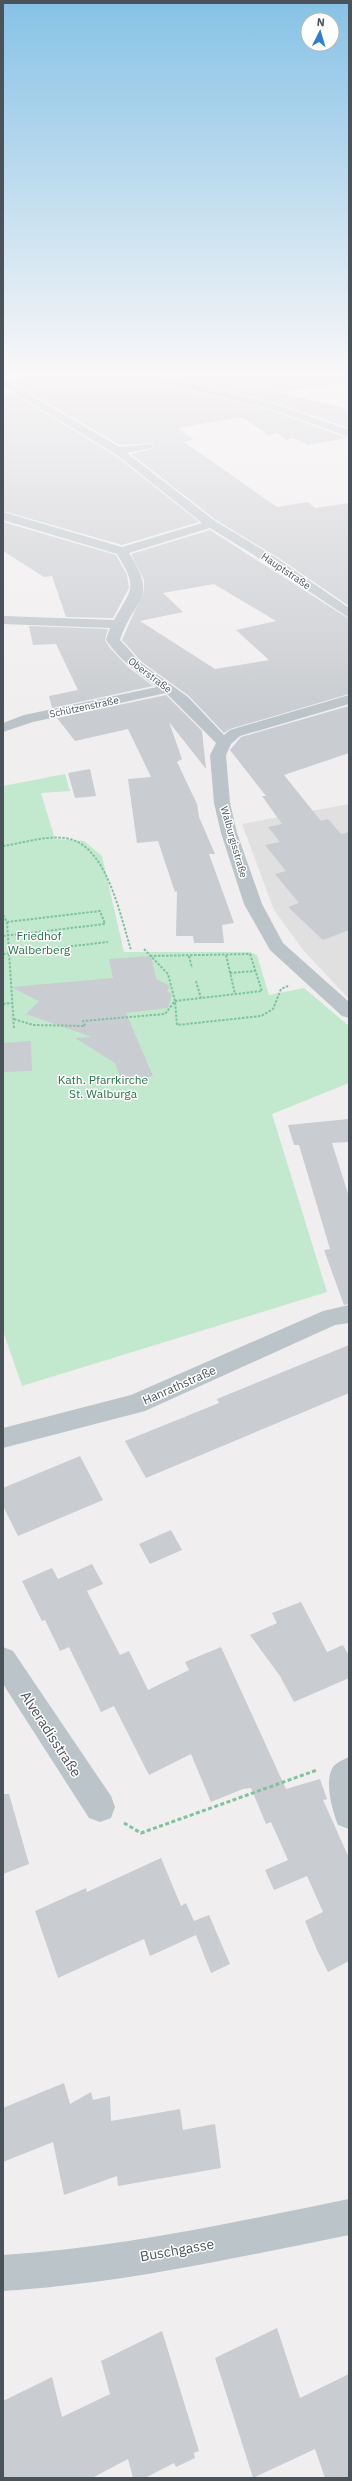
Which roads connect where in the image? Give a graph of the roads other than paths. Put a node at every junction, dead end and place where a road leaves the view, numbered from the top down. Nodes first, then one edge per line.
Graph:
1 (162, 486) edge
2 (3, 516) edge
3 (211, 524) junction
4 (122, 551) junction
5 (349, 614) edge
6 (3, 620) edge
7 (117, 624) junction
8 (167, 689) junction
9 (349, 699) edge
10 (3, 728) edge
11 (224, 742) junction
12 (349, 1012) edge
13 (349, 1314) edge
14 (3, 1438) edge
15 (3, 1660) edge
16 (347, 1775) edge
17 (100, 1807) road end
18 (349, 1814) edge
19 (349, 2217) edge
20 (3, 2273) edge

1 - 3 street, Hauptstraße
2 - 4 street
3 - 4 street
3 - 5 street, Hauptstraße
4 - 7 street
6 - 7 street
7 - 8 street, Oberstraße
8 - 10 street, Schützenstraße
8 - 11 street, Oberstraße
9 - 11 street
11 - 12 street, Walburgisstraße
13 - 14 street, Hanrathstraße
15 - 17 street, Alveradisstraße
16 - 18 street
19 - 20 street, Buschgasse

